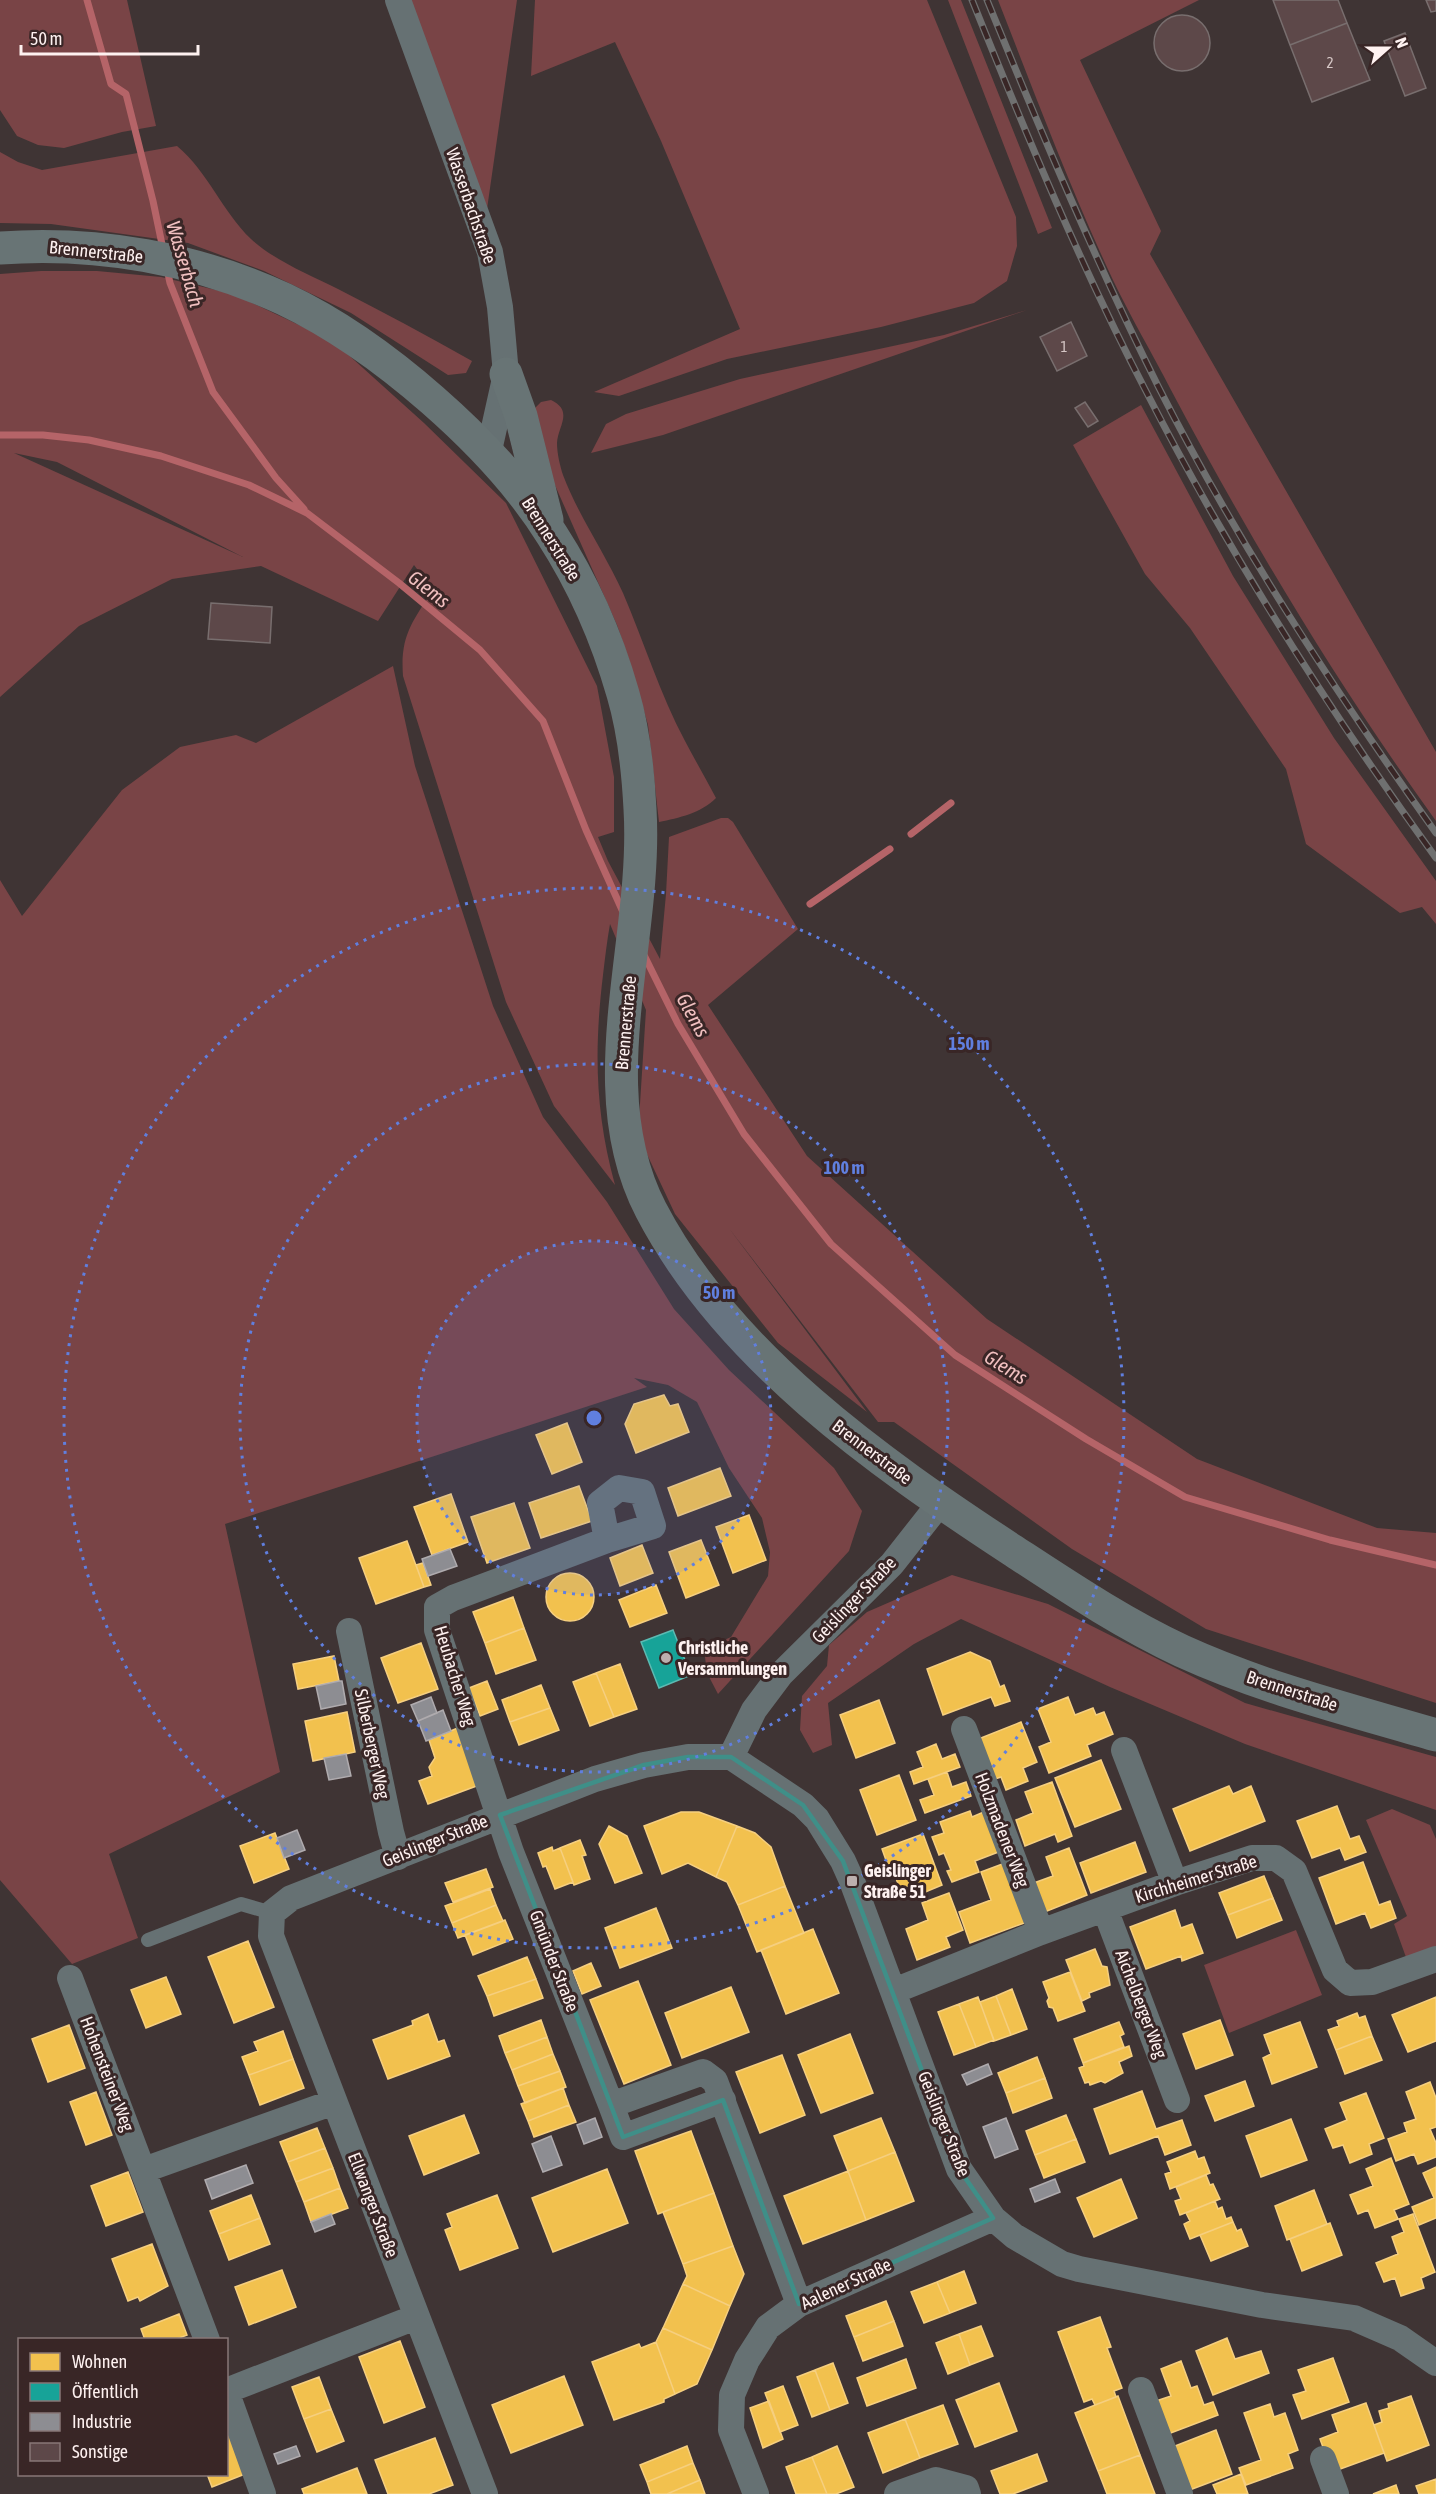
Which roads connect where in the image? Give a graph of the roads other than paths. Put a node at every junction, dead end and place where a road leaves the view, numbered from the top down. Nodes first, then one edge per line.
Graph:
1 (398, 0) edge
2 (0, 248) edge
3 (506, 374) junction
4 (488, 455) junction
5 (550, 530) junction
6 (940, 1503) junction
7 (607, 1540) dead end
8 (349, 1631) dead end
9 (964, 1729) dead end
10 (1436, 1735) edge
11 (1124, 1750) dead end
12 (731, 1757) junction
13 (500, 1815) junction
14 (398, 1857) junction
15 (1175, 1882) junction
16 (1106, 1909) junction
17 (272, 1913) junction
18 (1041, 1932) junction
19 (148, 1940) dead end
20 (1436, 1959) edge
21 (70, 1978) dead end
22 (894, 1991) junction
23 (1177, 2100) dead end
24 (334, 2102) junction
25 (144, 2170) junction
26 (993, 2218) junction
27 (799, 2304) junction
28 (416, 2317) junction
29 (206, 2338) edge
30 (1436, 2363) edge
31 (228, 2390) edge
32 (1141, 2390) dead end
33 (228, 2397) edge
34 (1323, 2459) dead end
35 (263, 2494) edge
36 (485, 2494) edge
37 (756, 2494) edge
38 (897, 2494) edge
39 (969, 2494) edge
40 (1180, 2494) edge
41 (1336, 2494) edge

1 - 3 street, Wasserbachstraße
2 - 4 main road, Brennerstraße
3 - 4 street, Wasserbachstraße
3 - 5 main road
4 - 5 main road, Brennerstraße
5 - 6 main road, Brennerstraße
6 - 10 main road, Brennerstraße
6 - 12 street, Geislinger Straße
7 - 13 street, Heubacher Weg
8 - 14 street, Silberberger Weg
9 - 18 street, Holzmadener Weg
11 - 15 street
12 - 13 street, Geislinger Straße
12 - 22 street, Geislinger Straße
13 - 14 street, Geislinger Straße
13 - 27 street, Gmünder Straße
14 - 17 street, Geislinger Straße
15 - 16 street, Kirchheimer Straße
15 - 20 street, Kirchheimer Straße
16 - 18 street, Kirchheimer Straße
16 - 23 street, Aichelberger Weg
17 - 19 lane
17 - 24 street, Ellwanger Straße
18 - 22 street, Kirchheimer Straße
21 - 25 street, Hohensteiner Weg
22 - 26 street, Geislinger Straße
24 - 25 street
24 - 28 street, Ellwanger Straße
25 - 29 street, Hohensteiner Weg
26 - 27 street, Aalener Straße
26 - 30 street, Geislinger Straße
27 - 37 street, Aalener Straße
28 - 31 street
28 - 36 street, Ellwanger Straße
32 - 40 street
33 - 35 street
34 - 41 street
38 - 39 street

